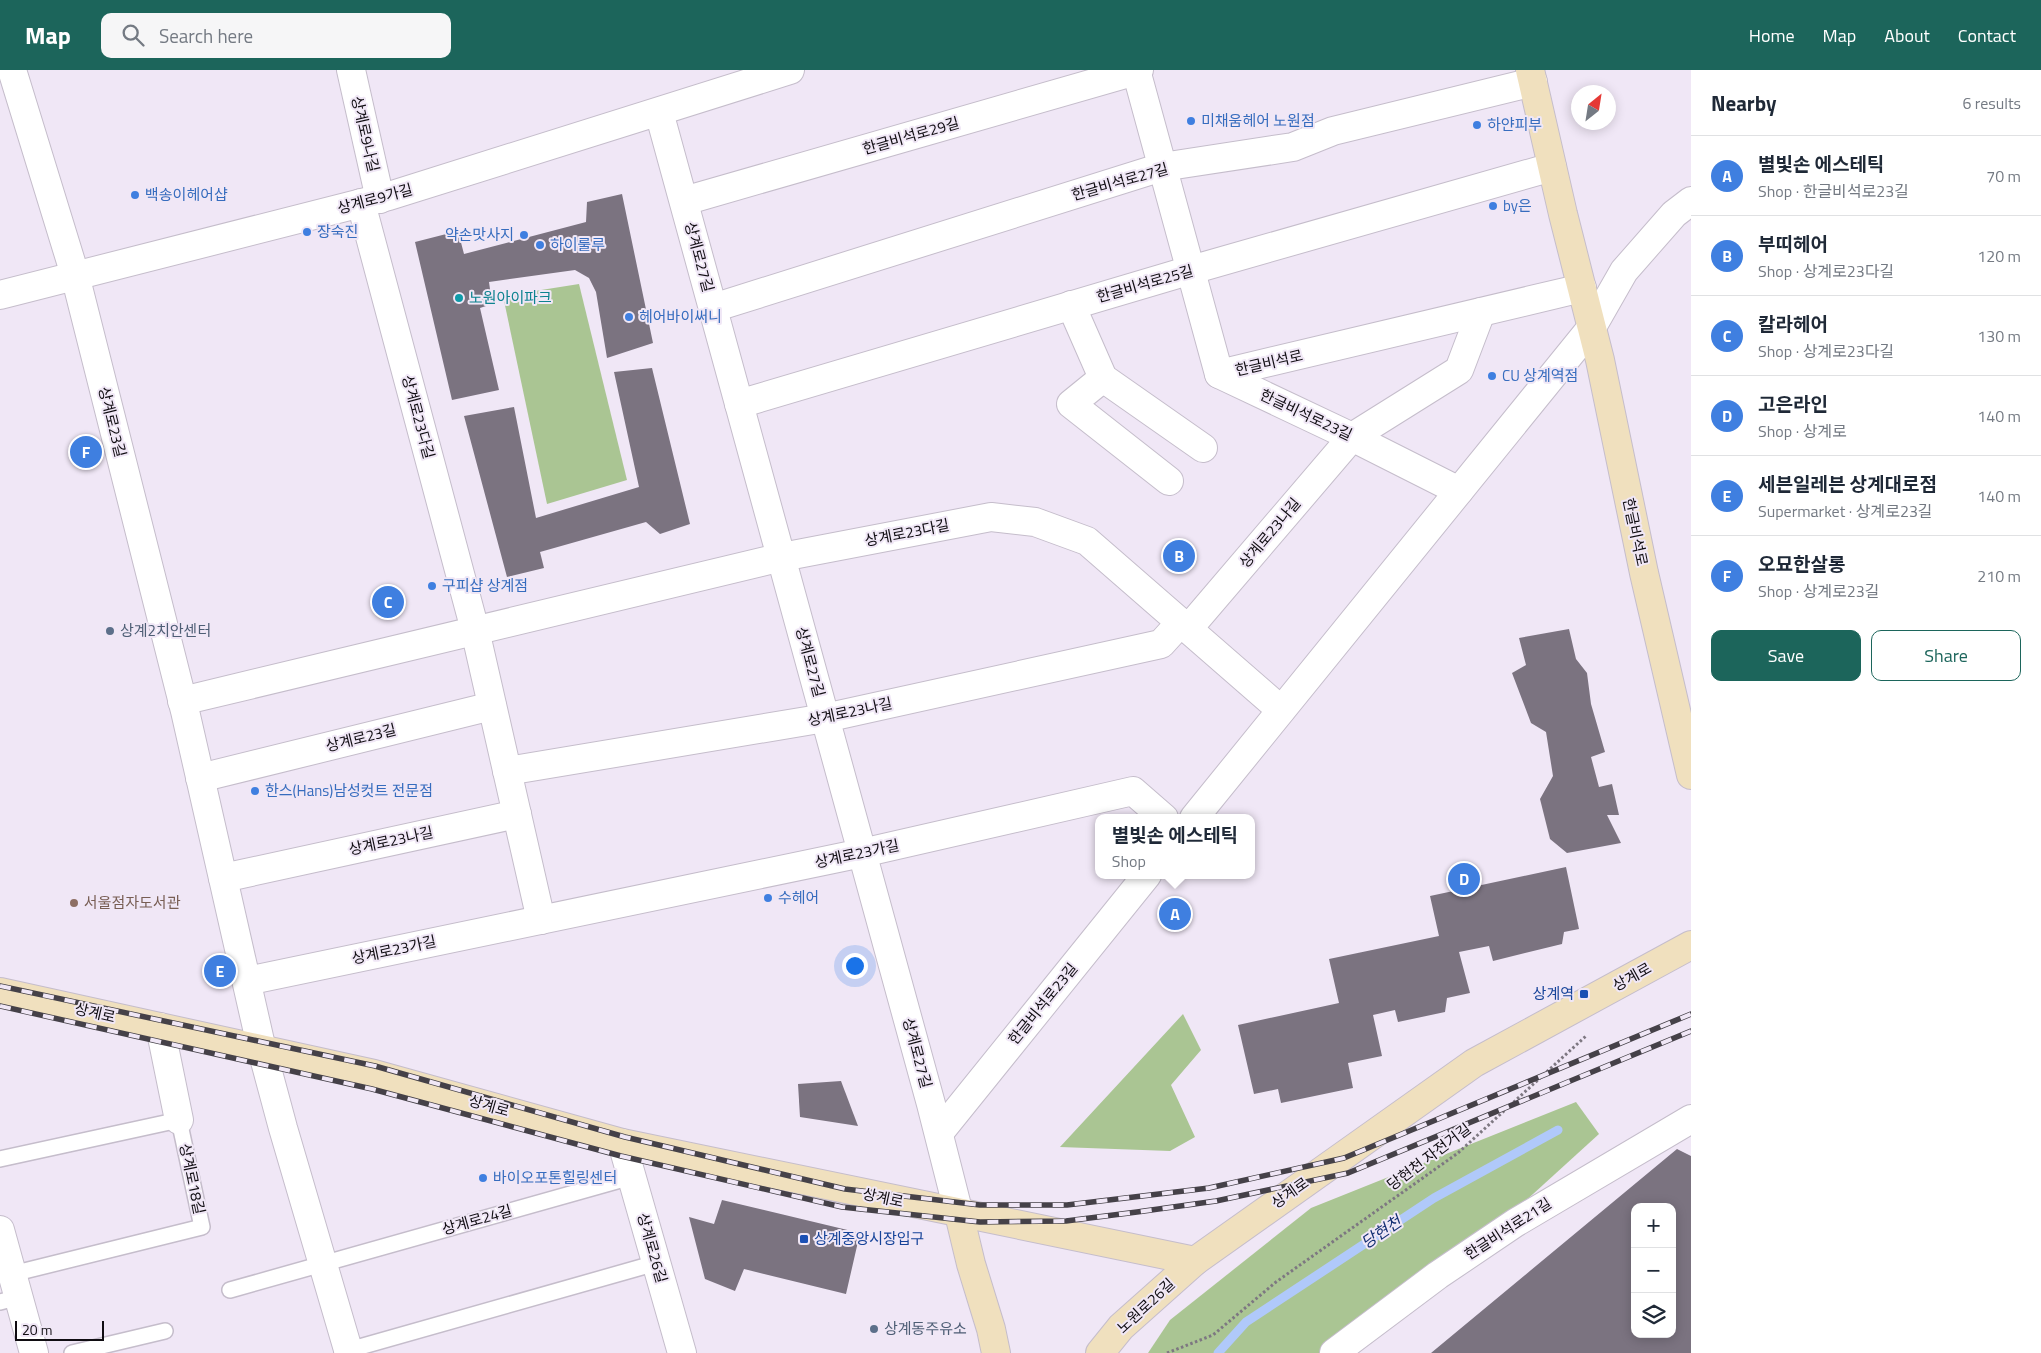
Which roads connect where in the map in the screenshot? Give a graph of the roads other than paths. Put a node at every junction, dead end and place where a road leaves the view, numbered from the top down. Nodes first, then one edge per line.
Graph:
1 (12, 70) edge
2 (351, 70) edge
3 (1137, 70) edge
4 (779, 72) edge
5 (1531, 76) edge
6 (659, 112) junction
7 (1162, 167) junction
8 (1552, 167) junction
9 (370, 201) junction
10 (684, 201) junction
11 (1691, 201) edge
12 (1191, 270) junction
13 (74, 275) junction
14 (1582, 288) junction
15 (0, 295) edge
16 (1071, 306) junction
17 (713, 308) junction
18 (1481, 312) junction
19 (1592, 327) junction
20 (1219, 374) junction
21 (1102, 378) junction
22 (739, 404) junction
23 (1352, 436) junction
24 (1203, 448) dead end
25 (1169, 481) dead end
26 (1459, 491) junction
27 (782, 557) junction
28 (1185, 626) junction
29 (475, 630) junction
30 (182, 700) junction
31 (492, 706) junction
32 (1281, 710) junction
33 (825, 718) junction
34 (1685, 720) edge
35 (507, 771) junction
36 (1691, 775) edge
37 (200, 778) junction
38 (517, 814) junction
39 (1159, 814) edge
40 (1197, 814) edge
41 (862, 853) junction
42 (223, 878) junction
43 (1144, 879) edge
44 (541, 920) junction
45 (1691, 945) edge
46 (247, 981) junction
47 (0, 992) edge
48 (160, 1027) junction
49 (262, 1050) junction
50 (1691, 1119) edge
51 (179, 1120) junction
52 (939, 1133) junction
53 (622, 1143) junction
54 (0, 1160) edge
55 (631, 1177) junction
56 (959, 1214) junction
57 (0, 1230) edge
58 (1195, 1261) junction
59 (656, 1263) junction
60 (323, 1264) junction
61 (230, 1290) dead end
62 (10, 1291) edge
63 (164, 1331) dead end
64 (345, 1352) edge
65 (34, 1353) edge
66 (72, 1353) edge
67 (682, 1353) edge
68 (996, 1353) edge
69 (1100, 1353) edge
70 (1334, 1353) edge

1 - 13 street, 상계로23길
2 - 9 street, 상계로9나길
3 - 7 street
3 - 10 street, 한글비석로29길
4 - 6 street, 상계로9가길
5 - 7 street, 한글비석로27길
5 - 8 main road, 한글비석로
6 - 9 street, 상계로9가길
6 - 10 street, 상계로27길
7 - 12 street
7 - 17 street, 한글비석로27길
8 - 12 street, 한글비석로25길
8 - 14 main road, 한글비석로
9 - 13 street, 상계로9가길
9 - 29 street, 상계로23다길
10 - 17 street, 상계로27길
11 - 19 street
12 - 16 street, 한글비석로25길
12 - 20 street
13 - 15 street, 상계로9가길
13 - 30 street, 상계로23길
14 - 18 street, 한글비석로
14 - 19 main road, 한글비석로
16 - 21 street
16 - 22 street, 한글비석로25길
17 - 22 street, 상계로27길
18 - 20 street, 한글비석로
18 - 23 street, 상계로23나길
19 - 26 street
19 - 34 main road, 한글비석로
20 - 23 street, 한글비석로23길
21 - 24 street
21 - 25 street
22 - 27 street, 상계로27길
23 - 26 street, 한글비석로23길
23 - 28 street, 상계로23나길
26 - 32 street
27 - 28 street, 상계로23다길
27 - 29 street, 상계로23다길
27 - 33 street, 상계로27길
28 - 32 street, 상계로23다길
28 - 33 street, 상계로23나길
29 - 30 street, 상계로23다길
29 - 31 street
30 - 37 street, 상계로23길
31 - 35 street
31 - 37 street, 상계로23길
32 - 40 street
33 - 35 street, 상계로23나길
33 - 41 street, 상계로27길
34 - 36 main road, 한글비석로
35 - 38 street
37 - 42 street, 상계로23길
38 - 42 street, 상계로23나길
38 - 44 street
39 - 41 street, 상계로23가길
41 - 44 street, 상계로23가길
41 - 52 street, 상계로27길
42 - 46 street, 상계로23길
43 - 52 street, 한글비석로23길
44 - 46 street, 상계로23가길
45 - 58 main road, 상계로
46 - 49 street, 상계로23길
47 - 48 main road, 상계로
48 - 49 main road, 상계로
48 - 51 street
49 - 53 main road, 상계로
49 - 60 street
50 - 70 street, 한글비석로21길
51 - 54 lane
51 - 62 lane, 상계로18길
52 - 56 street, 상계로27길
53 - 55 street, 상계로26길
53 - 56 main road, 상계로
55 - 59 street, 상계로26길
55 - 60 lane, 상계로24길
56 - 58 main road, 상계로
56 - 68 main road
57 - 62 street
58 - 69 main road, 노원로26길
59 - 64 lane
59 - 67 street, 상계로26길
60 - 61 lane, 상계로24길
60 - 64 street
62 - 65 street
63 - 66 lane

